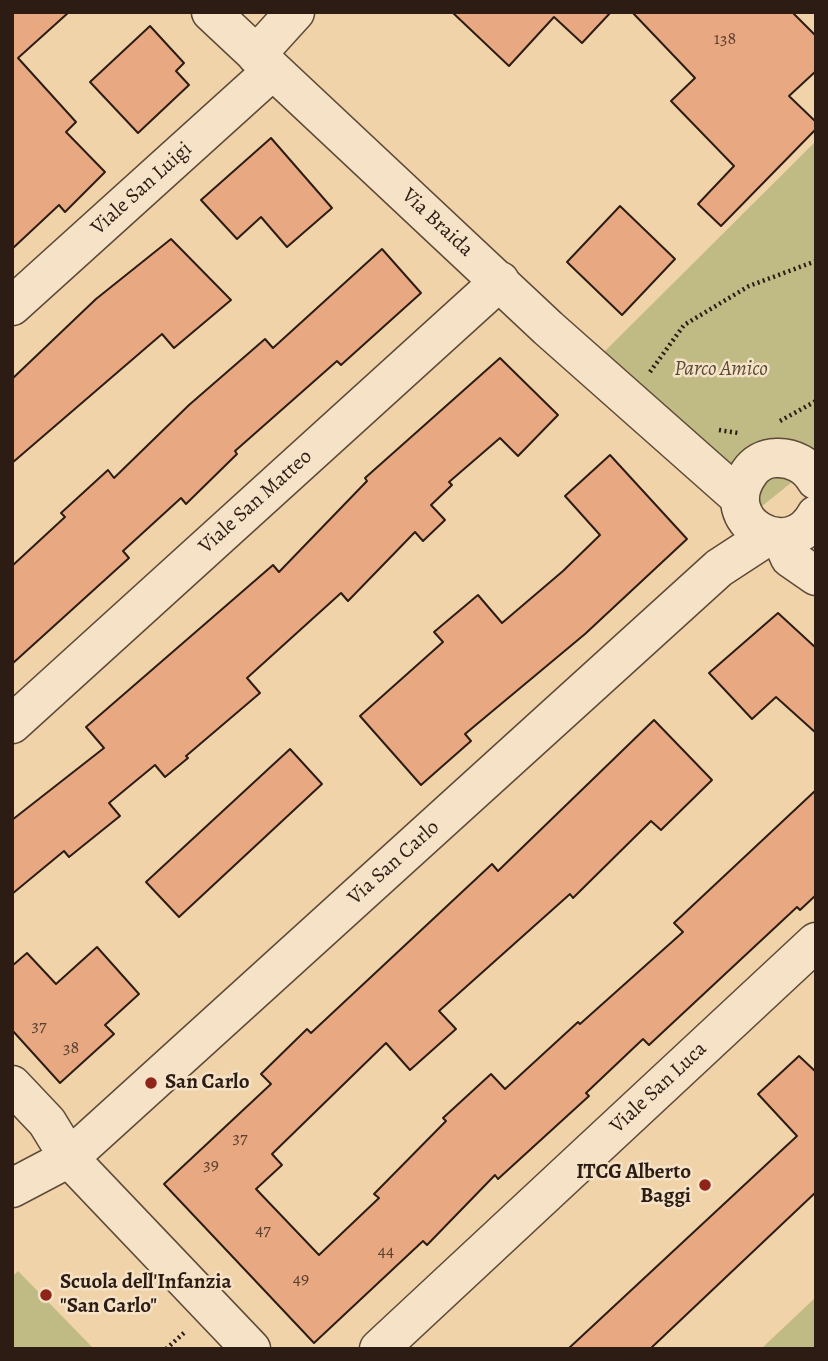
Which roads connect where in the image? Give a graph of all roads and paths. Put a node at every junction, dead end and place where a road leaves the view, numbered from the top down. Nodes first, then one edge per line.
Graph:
1 (211, 12) edge
2 (295, 12) edge
3 (264, 63) junction
4 (816, 261) edge
5 (500, 281) junction
6 (12, 306) edge
7 (645, 378) dead end
8 (816, 401) edge
9 (714, 429) dead end
10 (773, 478) edge
11 (816, 515) edge
12 (816, 576) edge
13 (12, 724) edge
14 (811, 953) edge
15 (12, 1085) edge
16 (69, 1158) junction
17 (12, 1188) edge
18 (251, 1349) edge
19 (379, 1349) edge

1 - 3 street, Via Braida
2 - 3 street, Viale San Luigi
3 - 5 street, Via Braida
3 - 6 street, Viale San Luigi
4 - 7 path
5 - 10 street, Via Braida
5 - 13 street, Viale San Matteo
8 - 10 path
9 - 10 path
10 - 11 street, Via San Carlo
10 - 12 street
10 - 16 street, Via San Carlo
14 - 19 street, Viale San Luca
15 - 16 street
16 - 17 street, Via San Carlo
16 - 18 street

